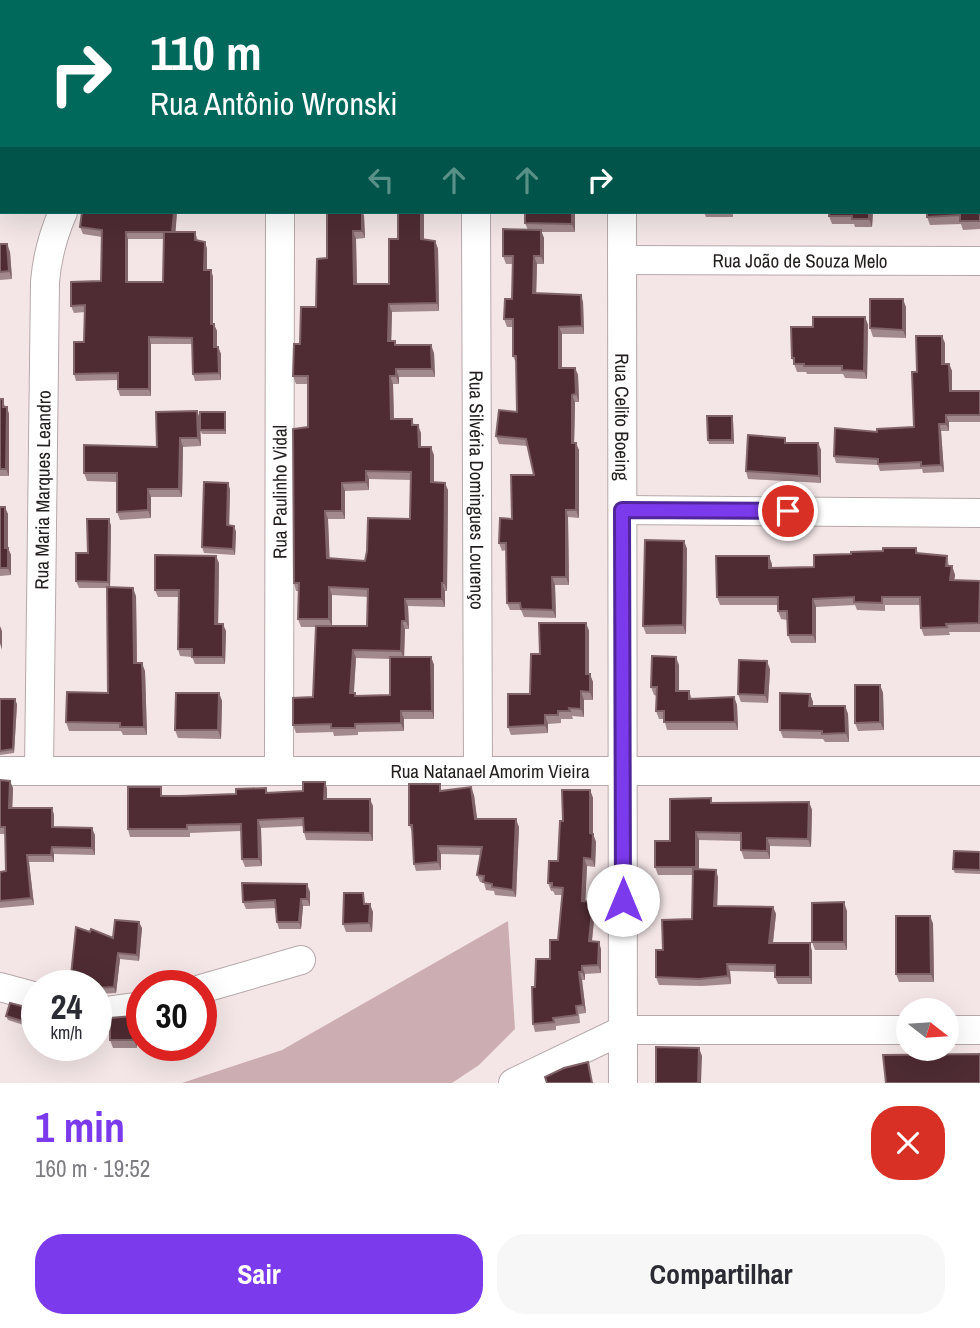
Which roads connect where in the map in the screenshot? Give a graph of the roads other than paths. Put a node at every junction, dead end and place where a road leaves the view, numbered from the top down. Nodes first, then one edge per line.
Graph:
1 (62, 214) edge
2 (280, 214) edge
3 (476, 214) edge
4 (622, 214) edge
5 (622, 260) junction
6 (980, 261) edge
7 (622, 510) junction
8 (980, 513) edge
9 (39, 770) junction
10 (279, 770) junction
11 (0, 771) edge
12 (478, 771) junction
13 (622, 771) junction
14 (980, 771) edge
15 (301, 960) dead end
16 (217, 984) edge
17 (0, 987) edge
18 (21, 993) edge
19 (623, 1030) junction
20 (896, 1030) edge
21 (959, 1030) edge
22 (980, 1030) edge
23 (513, 1083) edge
24 (623, 1083) edge

1 - 9 street, Rua Maria Marques Leandro
2 - 10 street, Rua Paulinho Vidal
3 - 12 street, Rua Silvéria Domingues Lourenço
4 - 5 street, Rua Celito Boeing
5 - 6 street, Rua João de Souza Melo
5 - 7 street, Rua Celito Boeing
7 - 8 street
7 - 13 street, Rua Celito Boeing
9 - 10 street, Rua Natanael Amorim Vieira
9 - 11 street, Rua Natanael Amorim Vieira
10 - 12 street, Rua Natanael Amorim Vieira
12 - 13 street, Rua Natanael Amorim Vieira
13 - 14 street, Rua Natanael Amorim Vieira
13 - 19 street, Rua Celito Boeing
15 - 16 street
17 - 18 street
19 - 20 street
19 - 23 street
19 - 24 street, Rua Celito Boeing
21 - 22 street

